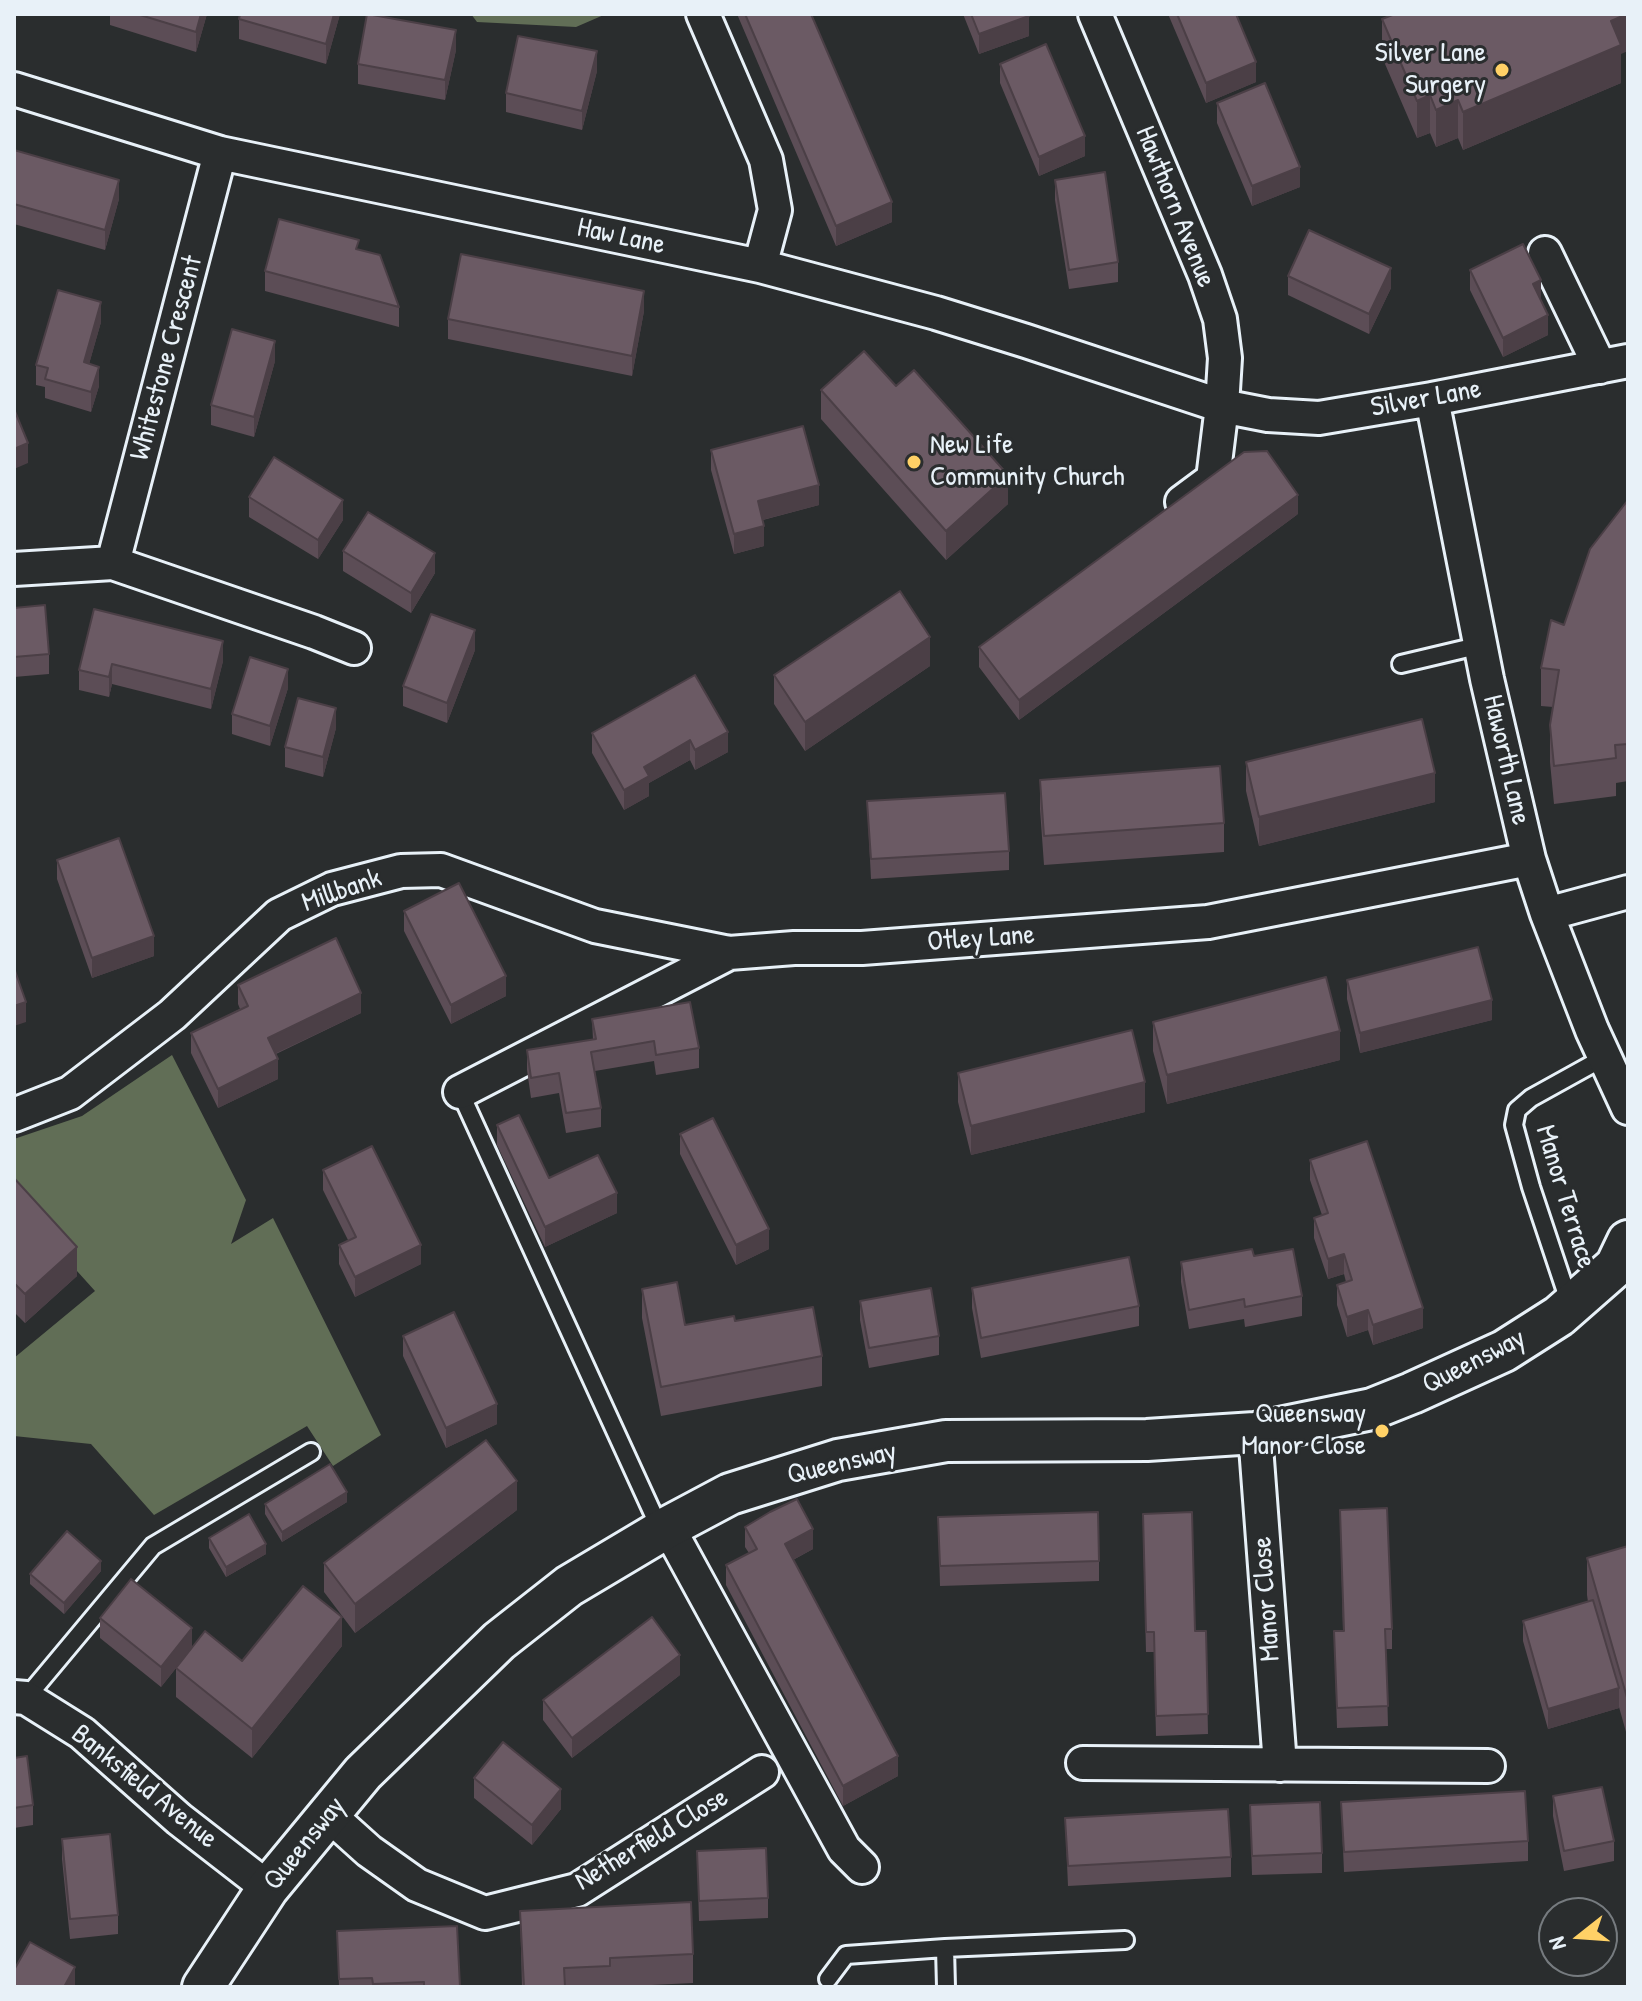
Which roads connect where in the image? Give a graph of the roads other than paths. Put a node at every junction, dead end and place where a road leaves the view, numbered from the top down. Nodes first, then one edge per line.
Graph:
1 (703, 14) edge
2 (1095, 14) edge
3 (14, 89) edge
4 (220, 153) junction
5 (1545, 253) dead end
6 (760, 266) junction
7 (1614, 364) edge
8 (1432, 399) junction
9 (1222, 406) junction
10 (1163, 516) edge
11 (113, 563) junction
12 (14, 569) edge
13 (1481, 645) junction
14 (354, 648) dead end
15 (1401, 664) dead end
16 (1529, 859) junction
17 (1628, 892) edge
18 (1547, 914) junction
19 (729, 953) junction
20 (1605, 1057) junction
21 (460, 1092) joint
22 (1628, 1108) edge
23 (14, 1115) edge
24 (1628, 1241) edge
25 (1571, 1306) junction
26 (1255, 1433) junction
27 (311, 1452) dead end
28 (664, 1529) junction
29 (20, 1698) edge
30 (1083, 1763) dead end
31 (1280, 1765) junction
32 (1488, 1766) dead end
33 (762, 1772) dead end
34 (329, 1815) junction
35 (862, 1867) dead end
36 (268, 1888) junction
37 (1125, 1940) dead end
38 (945, 1948) junction
39 (828, 1979) dead end
40 (203, 1987) edge
41 (946, 1987) edge

1 - 6 street
2 - 9 street, Hawthorn Avenue
3 - 4 street, Haw Lane
4 - 6 street, Haw Lane
4 - 11 street, Whitestone Crescent
5 - 7 street
6 - 9 street, Haw Lane
7 - 8 street, Silver Lane
8 - 9 street, Silver Lane
8 - 13 street, Haworth Lane
9 - 10 street, Hawthorn Avenue
11 - 12 street
11 - 14 street
13 - 15 lane
13 - 16 street, Haworth Lane
16 - 18 street, Haworth Lane
16 - 19 street, Otley Lane
17 - 18 street
18 - 20 street, Haworth Lane
19 - 21 street, Otley Lane
19 - 23 street, Millbank
20 - 22 street, Haworth Lane
20 - 25 lane, Manor Terrace
21 - 28 lane
24 - 25 street, Queensway
25 - 26 street, Queensway
26 - 28 street, Queensway
26 - 31 street, Manor Close
27 - 29 lane
28 - 34 street, Queensway
28 - 35 street
29 - 36 street, Banksfield Avenue
30 - 31 street
31 - 32 street
33 - 34 street, Netherfield Close
34 - 36 street, Queensway
36 - 40 street, Queensway
37 - 38 lane
38 - 39 lane
38 - 41 lane

